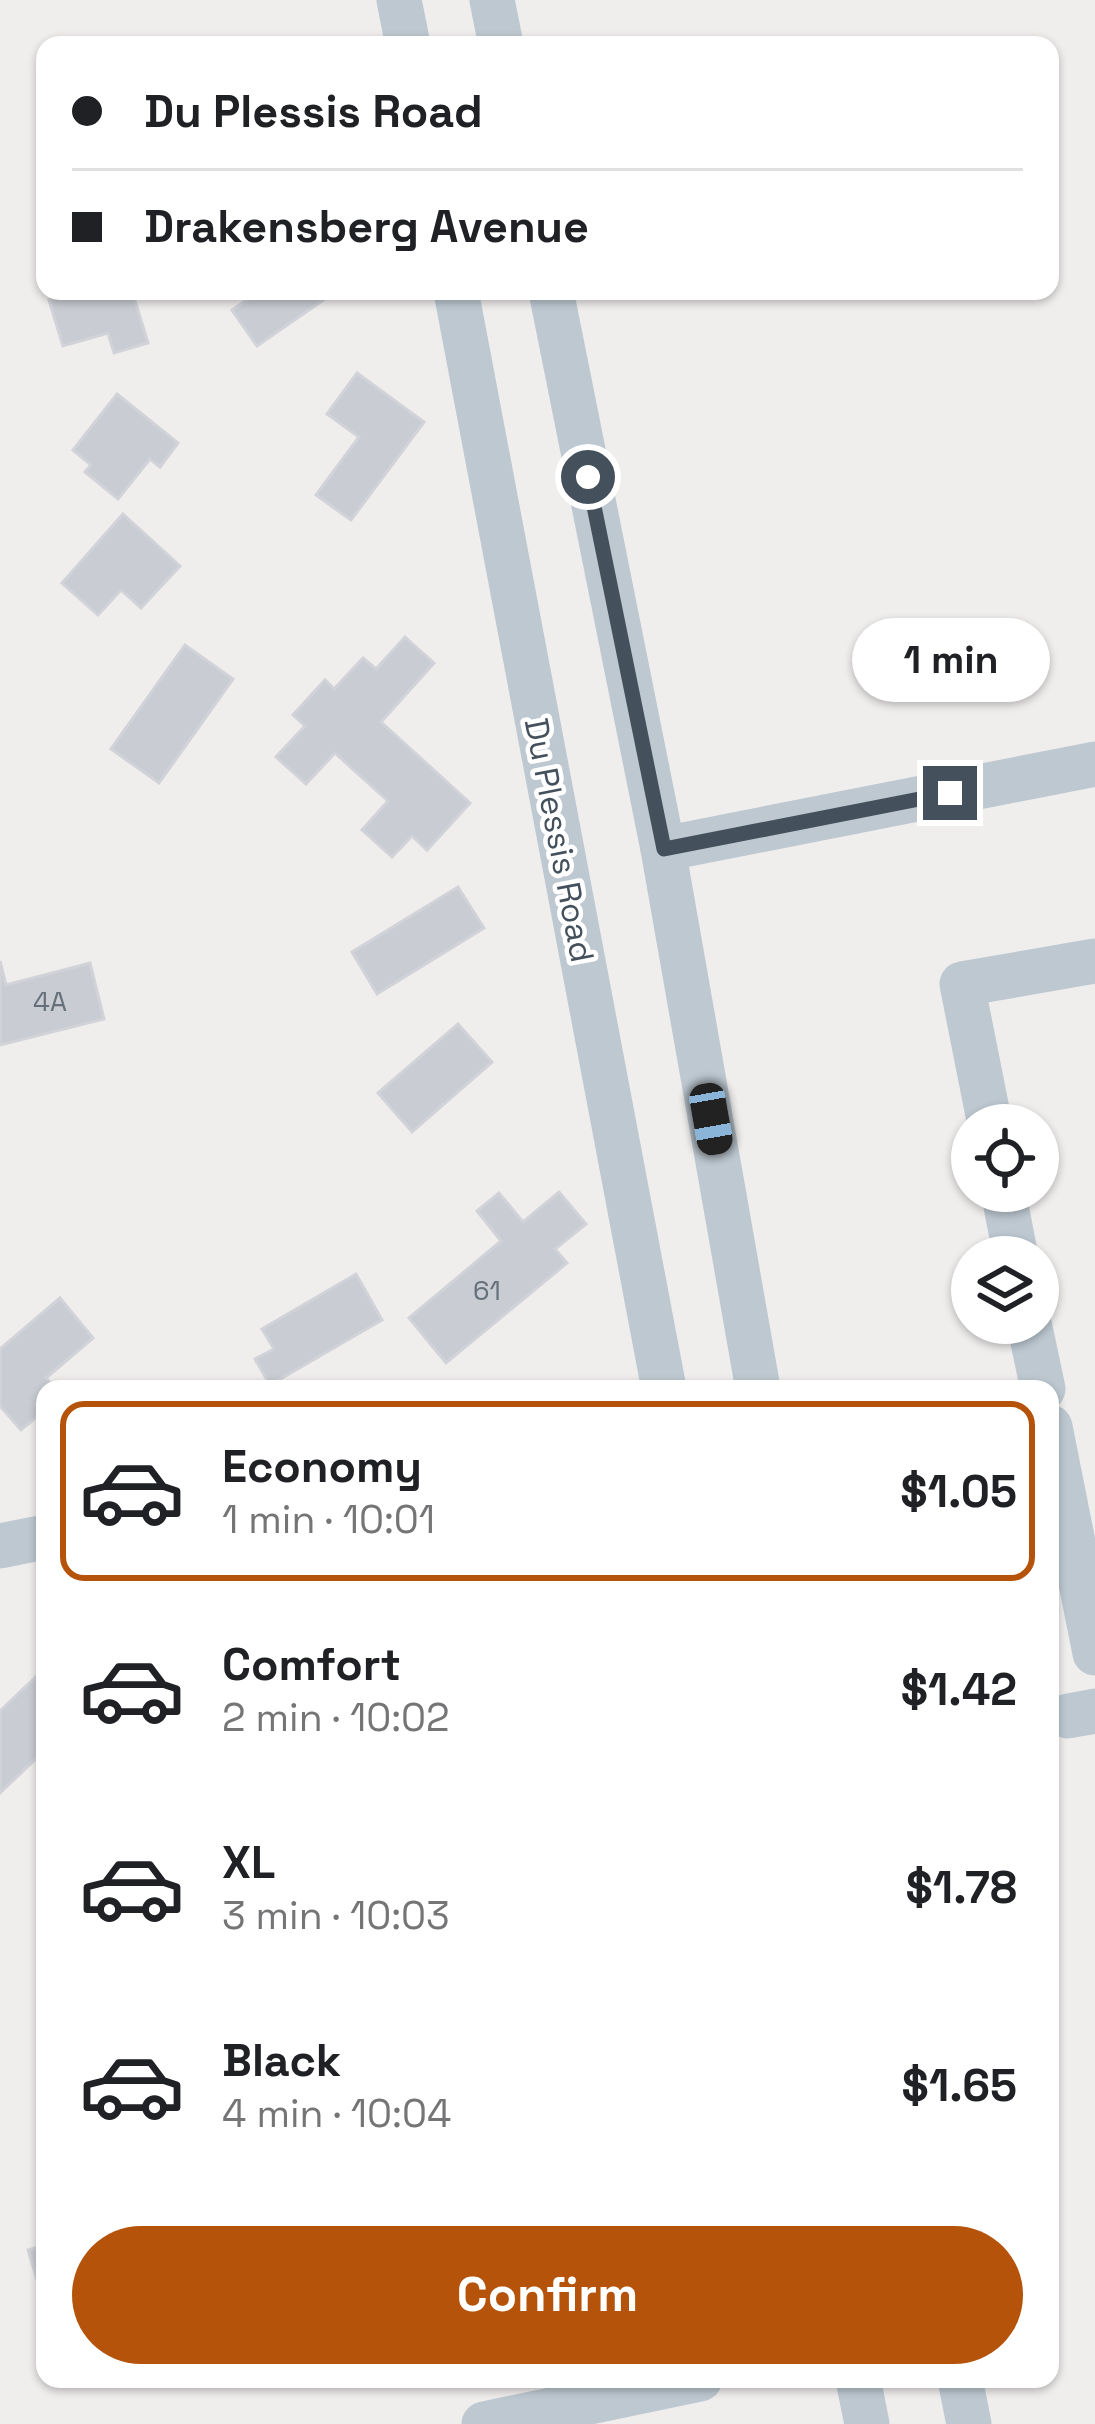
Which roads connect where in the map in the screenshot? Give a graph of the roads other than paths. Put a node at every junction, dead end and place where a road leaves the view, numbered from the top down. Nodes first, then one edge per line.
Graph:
1 (399, 0) edge
2 (492, 0) edge
3 (406, 36) edge
4 (499, 36) edge
5 (459, 300) edge
6 (553, 300) edge
7 (1095, 764) edge
8 (664, 849) junction
9 (1095, 961) edge
10 (986, 1104) edge
11 (1034, 1344) edge
12 (662, 1380) edge
13 (756, 1380) edge
14 (1040, 1380) edge
15 (1059, 1471) edge
16 (36, 1539) edge
17 (0, 1546) edge
18 (1095, 1653) edge
19 (657, 2388) edge
20 (860, 2388) edge
21 (962, 2388) edge
22 (484, 2424) edge
23 (867, 2424) edge
24 (969, 2424) edge

1 - 3 street
2 - 4 street
5 - 12 street, Du Plessis Road
6 - 8 street
7 - 8 street
8 - 13 street
9 - 10 street
11 - 14 street
15 - 18 street
16 - 17 street
19 - 22 street
20 - 23 street
21 - 24 street

